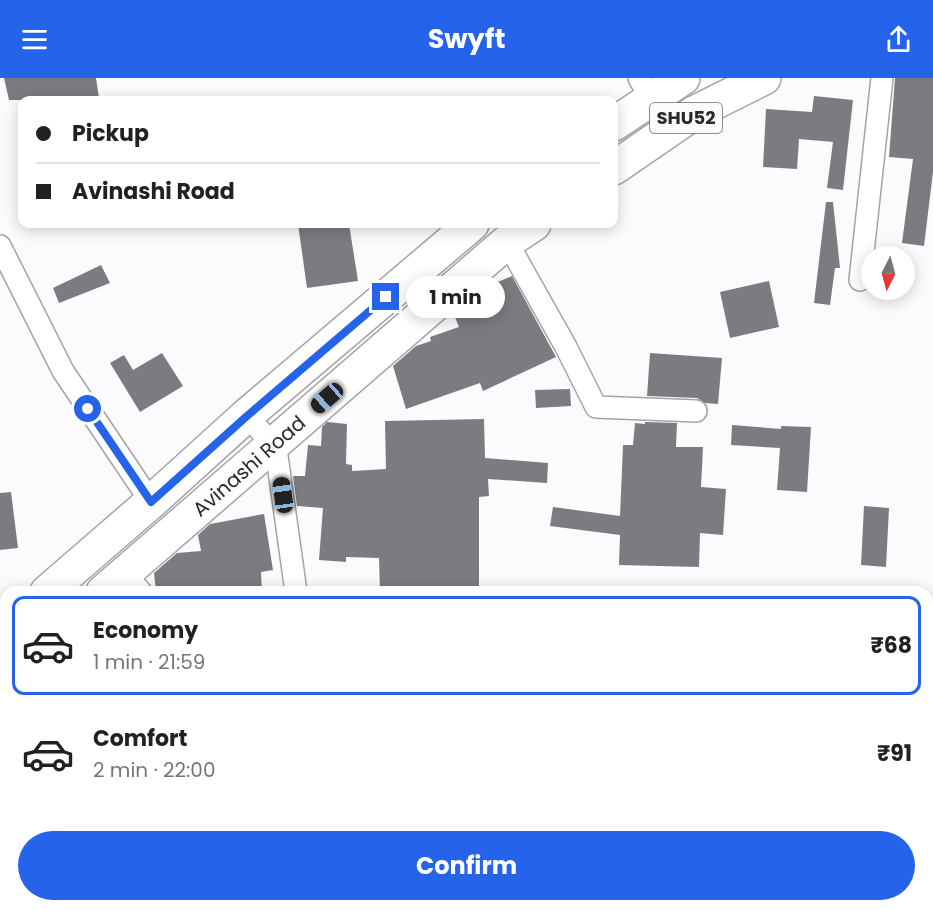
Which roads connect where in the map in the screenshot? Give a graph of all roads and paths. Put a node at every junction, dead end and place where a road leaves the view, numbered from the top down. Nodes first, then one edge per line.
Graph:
1 (683, 78) edge
2 (764, 78) edge
3 (882, 78) edge
4 (645, 88) edge
5 (618, 119) edge
6 (618, 165) edge
7 (467, 228) edge
8 (528, 228) edge
9 (507, 242) junction
10 (0, 246) edge
11 (860, 280) dead end
12 (696, 411) dead end
13 (247, 416) junction
14 (273, 445) junction
15 (151, 502) junction
16 (54, 586) edge
17 (123, 586) edge
18 (295, 586) edge

1 - 4 main road, SHU52
2 - 6 main road, SHU52
3 - 11 street
4 - 5 main road, SHU52
7 - 13 main road, Avinashi Road
8 - 9 main road, Avinashi Road
9 - 12 street
9 - 14 main road, Avinashi Road
10 - 15 street
13 - 14 street
13 - 15 main road, Avinashi Road
14 - 17 main road, Avinashi Road
14 - 18 street
15 - 16 main road, Avinashi Road

